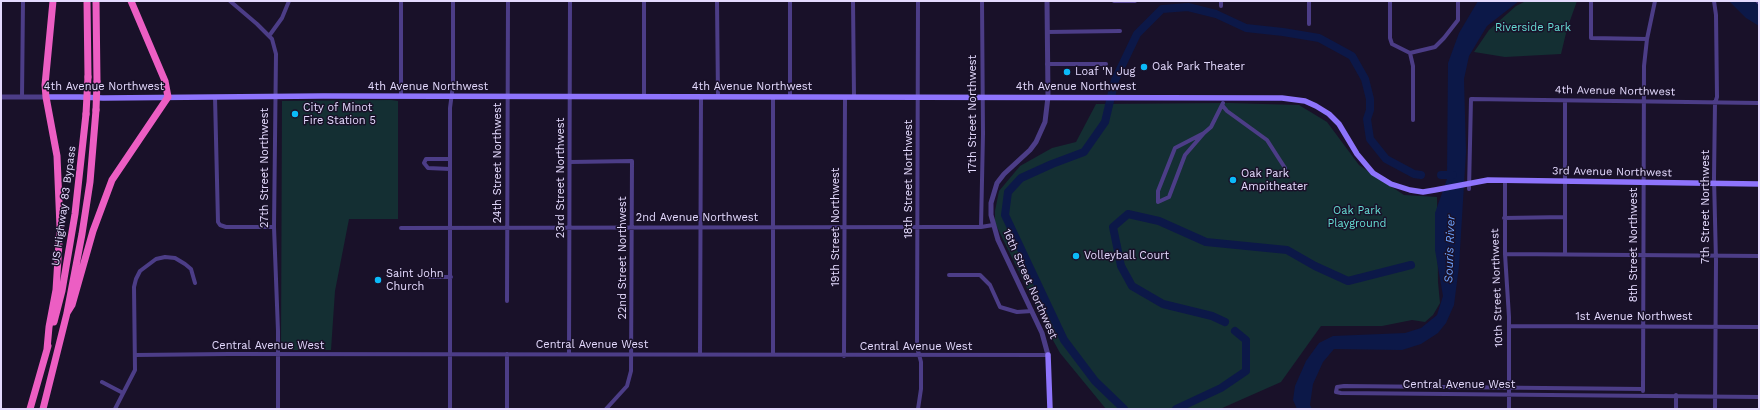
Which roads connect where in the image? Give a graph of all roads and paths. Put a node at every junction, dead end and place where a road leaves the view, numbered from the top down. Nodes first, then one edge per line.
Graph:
1 (23, 1) edge
2 (53, 1) edge
3 (87, 1) edge
4 (96, 1) edge
5 (130, 1) edge
6 (230, 1) edge
7 (289, 1) edge
8 (401, 1) edge
9 (453, 1) edge
10 (508, 1) edge
11 (570, 1) edge
12 (644, 1) edge
13 (717, 1) edge
14 (790, 1) edge
15 (853, 1) edge
16 (918, 1) edge
17 (982, 1) edge
18 (1047, 1) edge
19 (1114, 1) edge
20 (1135, 1) edge
21 (1221, 1) edge
22 (1309, 1) edge
23 (1390, 1) edge
24 (1458, 1) edge
25 (1591, 1) edge
26 (1655, 1) edge
27 (1714, 1) edge
28 (1221, 6) dead end
29 (1309, 24) dead end
30 (1120, 31) dead end
31 (1047, 32) junction
32 (269, 36) junction
33 (1647, 39) junction
34 (1410, 52) junction
35 (1047, 64) junction
36 (1106, 64) dead end
37 (1, 96) edge
38 (274, 96) junction
39 (401, 96) junction
40 (570, 96) junction
41 (1048, 96) junction
42 (22, 97) junction
43 (46, 97) junction
44 (168, 97) junction
45 (215, 97) junction
46 (452, 97) junction
47 (508, 97) junction
48 (644, 97) junction
49 (701, 97) junction
50 (718, 97) junction
51 (772, 97) junction
52 (790, 97) junction
53 (854, 97) junction
54 (917, 97) junction
55 (983, 97) junction
56 (1226, 97) junction
57 (845, 98) junction
58 (1565, 100) junction
59 (1644, 102) junction
60 (1715, 102) junction
61 (1759, 103) edge
62 (1222, 105) junction
63 (1413, 120) dead end
64 (1204, 133) junction
65 (450, 159) junction
66 (570, 162) junction
67 (1285, 168) dead end
68 (450, 169) junction
69 (1505, 181) junction
70 (1564, 182) junction
71 (1643, 183) junction
72 (1714, 183) junction
73 (1759, 184) edge
74 (1468, 185) junction
75 (1565, 217) junction
76 (1504, 218) junction
77 (993, 225) junction
78 (274, 227) junction
79 (632, 227) junction
80 (700, 227) junction
81 (772, 227) junction
82 (845, 227) junction
83 (918, 227) junction
84 (981, 227) junction
85 (401, 228) dead end
86 (450, 228) junction
87 (507, 228) junction
88 (570, 228) junction
89 (1505, 254) junction
90 (1565, 254) junction
91 (1643, 255) junction
92 (1716, 255) junction
93 (1759, 256) edge
94 (949, 275) dead end
95 (430, 277) dead end
96 (451, 277) junction
97 (195, 283) dead end
98 (507, 301) dead end
99 (1032, 311) junction
100 (67, 313) junction
101 (1509, 326) junction
102 (1643, 326) junction
103 (1715, 326) junction
104 (1759, 327) edge
105 (47, 349) junction
106 (278, 354) junction
107 (507, 354) junction
108 (569, 354) junction
109 (631, 354) junction
110 (135, 355) junction
111 (451, 355) junction
112 (700, 355) junction
113 (773, 355) junction
114 (1048, 355) junction
115 (844, 356) junction
116 (919, 356) junction
117 (102, 382) dead end
118 (1509, 388) junction
119 (1643, 389) junction
120 (123, 393) junction
121 (1509, 395) junction
122 (1643, 395) junction
123 (1676, 395) junction
124 (1715, 396) junction
125 (1759, 397) edge
126 (30, 409) edge
127 (43, 409) edge
128 (115, 409) edge
129 (278, 409) edge
130 (450, 409) edge
131 (507, 409) edge
132 (606, 409) edge
133 (918, 409) edge
134 (1050, 409) edge
135 (1509, 409) edge
136 (1676, 409) edge
137 (1715, 409) edge

1 - 42 street
2 - 43 highway
3 - 105 highway, US Highway 83 Bypass, bridge
4 - 100 highway, US Highway 83 Bypass, bridge
5 - 44 highway
6 - 32 street, 27th Street Northwest
7 - 32 street
8 - 39 street
9 - 46 street
10 - 47 street, 24th Street Northwest
11 - 40 street, 23rd Street Northwest
12 - 48 street
13 - 50 street
14 - 52 street
15 - 53 street
16 - 54 street, 18th Street Northwest
17 - 55 street, 17th Street Northwest
18 - 31 street, 16th Street Northwest
19 - 20 street
21 - 28 street
22 - 29 street
23 - 34 street
24 - 34 street
25 - 33 street
26 - 33 street, 8th Street Northwest
27 - 60 street, 7th Street Northwest
30 - 31 street
31 - 35 street, 16th Street Northwest
32 - 38 street, 27th Street Northwest
33 - 59 street, 8th Street Northwest
34 - 63 street
35 - 36 street
35 - 41 street, 16th Street Northwest
37 - 42 street, 4th Avenue Northwest
38 - 39 main road, 4th Avenue Northwest
38 - 45 main road, 4th Avenue Northwest
38 - 78 street, 27th Street Northwest
39 - 46 main road, 4th Avenue Northwest
40 - 47 main road, 4th Avenue Northwest
40 - 48 main road, 4th Avenue Northwest
40 - 66 street, 23rd Street Northwest
41 - 55 main road, 4th Avenue Northwest
41 - 56 main road, 4th Avenue Northwest
41 - 77 street, 16th Street Northwest
42 - 43 street, 4th Avenue Northwest
43 - 44 main road, 4th Avenue Northwest
43 - 105 highway
44 - 45 main road, 4th Avenue Northwest
44 - 100 highway
45 - 78 street
46 - 47 main road, 4th Avenue Northwest
46 - 65 street
47 - 87 street, 24th Street Northwest
48 - 49 main road, 4th Avenue Northwest
49 - 50 main road, 4th Avenue Northwest
49 - 80 street
50 - 51 main road, 4th Avenue Northwest
51 - 52 main road, 4th Avenue Northwest
51 - 81 street
52 - 57 main road, 4th Avenue Northwest
53 - 54 main road, 4th Avenue Northwest
53 - 57 main road, 4th Avenue Northwest
54 - 55 main road, 4th Avenue Northwest
54 - 83 street, 18th Street Northwest
55 - 84 street, 17th Street Northwest
56 - 62 street
56 - 74 main road, 4th Avenue Northwest
57 - 82 street, 19th Street Northwest
58 - 59 street, 4th Avenue Northwest
58 - 70 street
58 - 74 street, 4th Avenue Northwest
59 - 60 street, 4th Avenue Northwest
59 - 71 street, 8th Street Northwest
60 - 61 street, 4th Avenue Northwest
60 - 72 street, 7th Street Northwest
62 - 64 street
62 - 67 street
64 - 64 street
65 - 68 street
65 - 68 street
66 - 79 street, 22nd Street Northwest
66 - 88 street, 23rd Street Northwest
68 - 86 street
69 - 70 main road, 3rd Avenue Northwest
69 - 74 main road, 3rd Avenue Northwest
69 - 76 street, 10th Street Northwest
70 - 71 main road, 3rd Avenue Northwest
70 - 75 street
71 - 72 main road, 3rd Avenue Northwest
71 - 91 street, 8th Street Northwest
72 - 73 main road, 3rd Avenue Northwest
72 - 92 street, 7th Street Northwest
75 - 76 street
75 - 90 street
76 - 89 street, 10th Street Northwest
77 - 84 street, 2nd Avenue Northwest
77 - 99 street, 16th Street Northwest
78 - 106 street, 27th Street Northwest
79 - 80 street, 2nd Avenue Northwest
79 - 88 street, 2nd Avenue Northwest
79 - 109 street, 22nd Street Northwest
80 - 81 street, 2nd Avenue Northwest
80 - 112 street
81 - 82 street, 2nd Avenue Northwest
81 - 113 street
82 - 83 street, 2nd Avenue Northwest
82 - 115 street, 19th Street Northwest
83 - 84 street, 2nd Avenue Northwest
83 - 116 street, 18th Street Northwest
85 - 86 street, 2nd Avenue Northwest
86 - 87 street, 2nd Avenue Northwest
86 - 96 street
87 - 88 street, 2nd Avenue Northwest
87 - 98 street, 24th Street Northwest
88 - 108 street, 23rd Street Northwest
89 - 90 street
89 - 101 street, 10th Street Northwest
90 - 91 street
91 - 92 street
91 - 102 street, 8th Street Northwest
92 - 93 street
92 - 103 street, 7th Street Northwest
94 - 99 street
95 - 96 street
96 - 111 street
97 - 110 street
99 - 114 street, 16th Street Northwest
100 - 127 highway, US Highway 83 Bypass
101 - 102 street, 1st Avenue Northwest
101 - 118 street, 10th Street Northwest
102 - 103 street, 1st Avenue Northwest
102 - 119 street, 8th Street Northwest
103 - 104 street, 1st Avenue Northwest
103 - 124 street, 7th Street Northwest
105 - 126 highway, US Highway 83 Bypass
106 - 110 street, Central Avenue West
106 - 111 street, Central Avenue West
106 - 129 street, 27th Street Northwest
107 - 108 street, Central Avenue West
107 - 111 street, Central Avenue West
107 - 131 street
108 - 109 street, Central Avenue West
109 - 112 street, Central Avenue West
109 - 132 street, 22nd Street Northwest
110 - 120 street
111 - 130 street
112 - 113 street, Central Avenue West
113 - 115 street, Central Avenue West
114 - 116 street, Central Avenue West
114 - 134 main road
115 - 116 street, Central Avenue West
116 - 133 street, 18th Street Northwest
117 - 120 street
118 - 119 street
118 - 121 street, 10th Street Northwest
118 - 121 street, Central Avenue West
119 - 122 street, 8th Street Northwest
120 - 128 street
121 - 122 street, Central Avenue West
121 - 135 street, 10th Street Northwest
122 - 123 street, Central Avenue West
123 - 124 street, Central Avenue West
123 - 136 street
124 - 125 street, Central Avenue West
124 - 137 street, 7th Street Northwest

